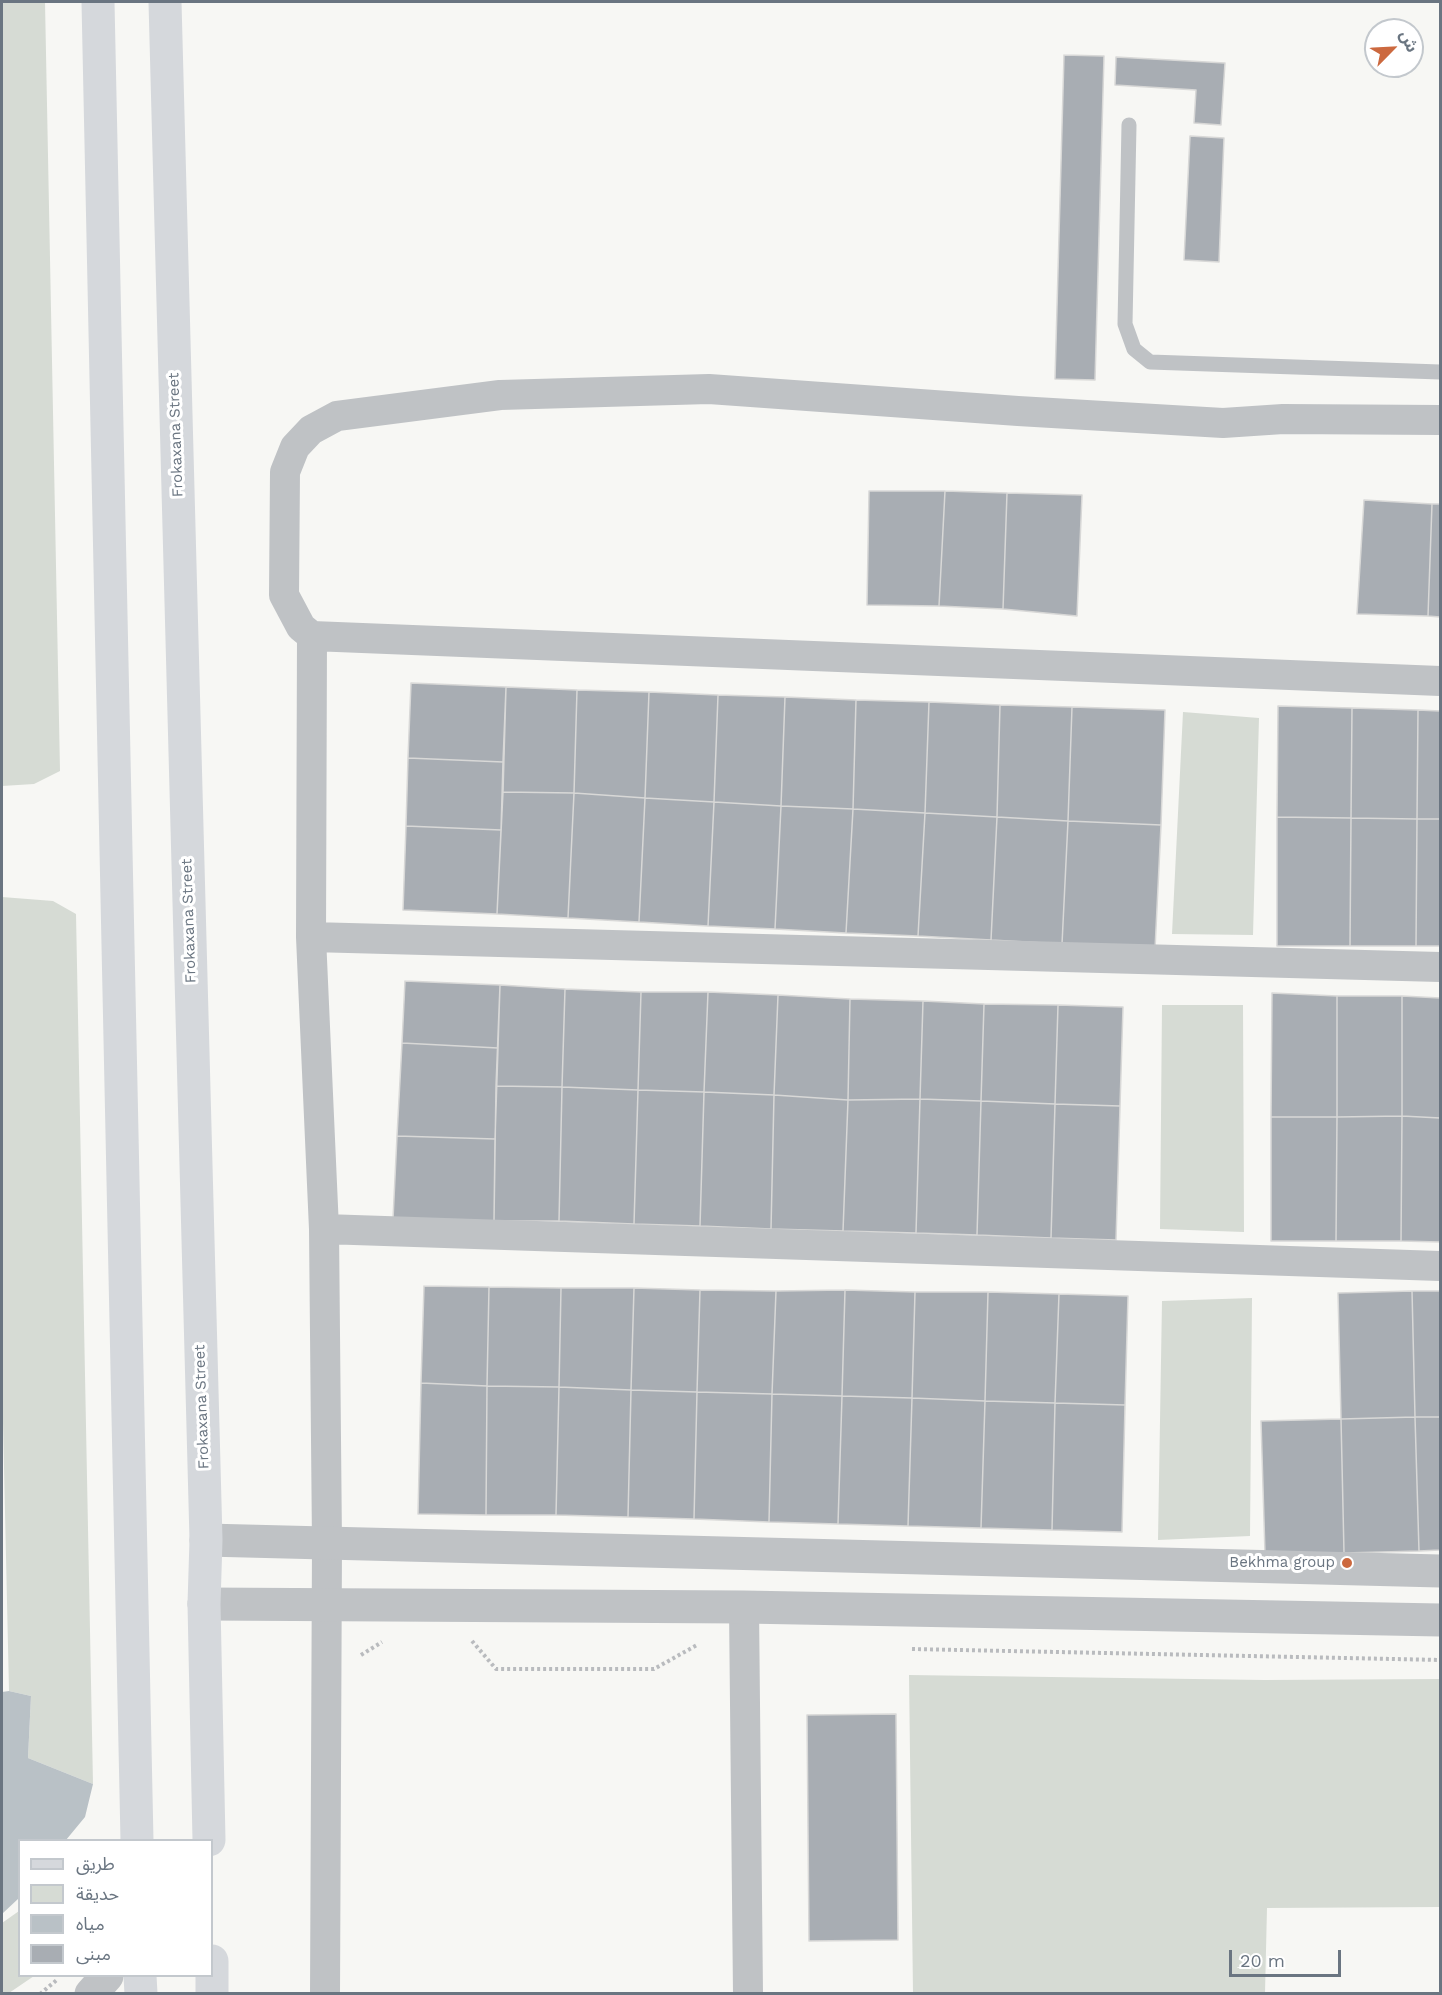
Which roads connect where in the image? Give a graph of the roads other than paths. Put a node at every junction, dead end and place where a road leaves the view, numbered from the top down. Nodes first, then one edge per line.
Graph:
1 (98, 2) edge
2 (165, 2) edge
3 (1129, 125) dead end
4 (1440, 372) edge
5 (1440, 420) edge
6 (312, 636) junction
7 (1440, 681) edge
8 (310, 937) junction
9 (1440, 967) edge
10 (324, 1229) junction
11 (1440, 1266) edge
12 (206, 1540) junction
13 (312, 1543) junction
14 (1440, 1571) edge
15 (204, 1604) junction
16 (327, 1605) junction
17 (744, 1607) junction
18 (1440, 1620) edge
19 (137, 1839) edge
20 (209, 1839) edge
21 (106, 1977) edge
22 (140, 1977) edge
23 (212, 1977) edge
24 (92, 1994) edge
25 (141, 1994) edge
26 (212, 1994) edge
27 (325, 1994) edge
28 (748, 1994) edge

1 - 19 main road
2 - 12 main road, Frokaxana Street
3 - 4 lane
5 - 6 street
6 - 7 street
6 - 8 street
8 - 9 street
8 - 10 street
10 - 11 street
10 - 13 street
12 - 13 street
12 - 15 main road, Frokaxana Street
13 - 14 street
13 - 16 street
15 - 16 street
15 - 20 main road, Frokaxana Street
16 - 17 street
16 - 27 street
17 - 18 street
17 - 28 street
21 - 24 street
22 - 25 main road
23 - 26 main road

